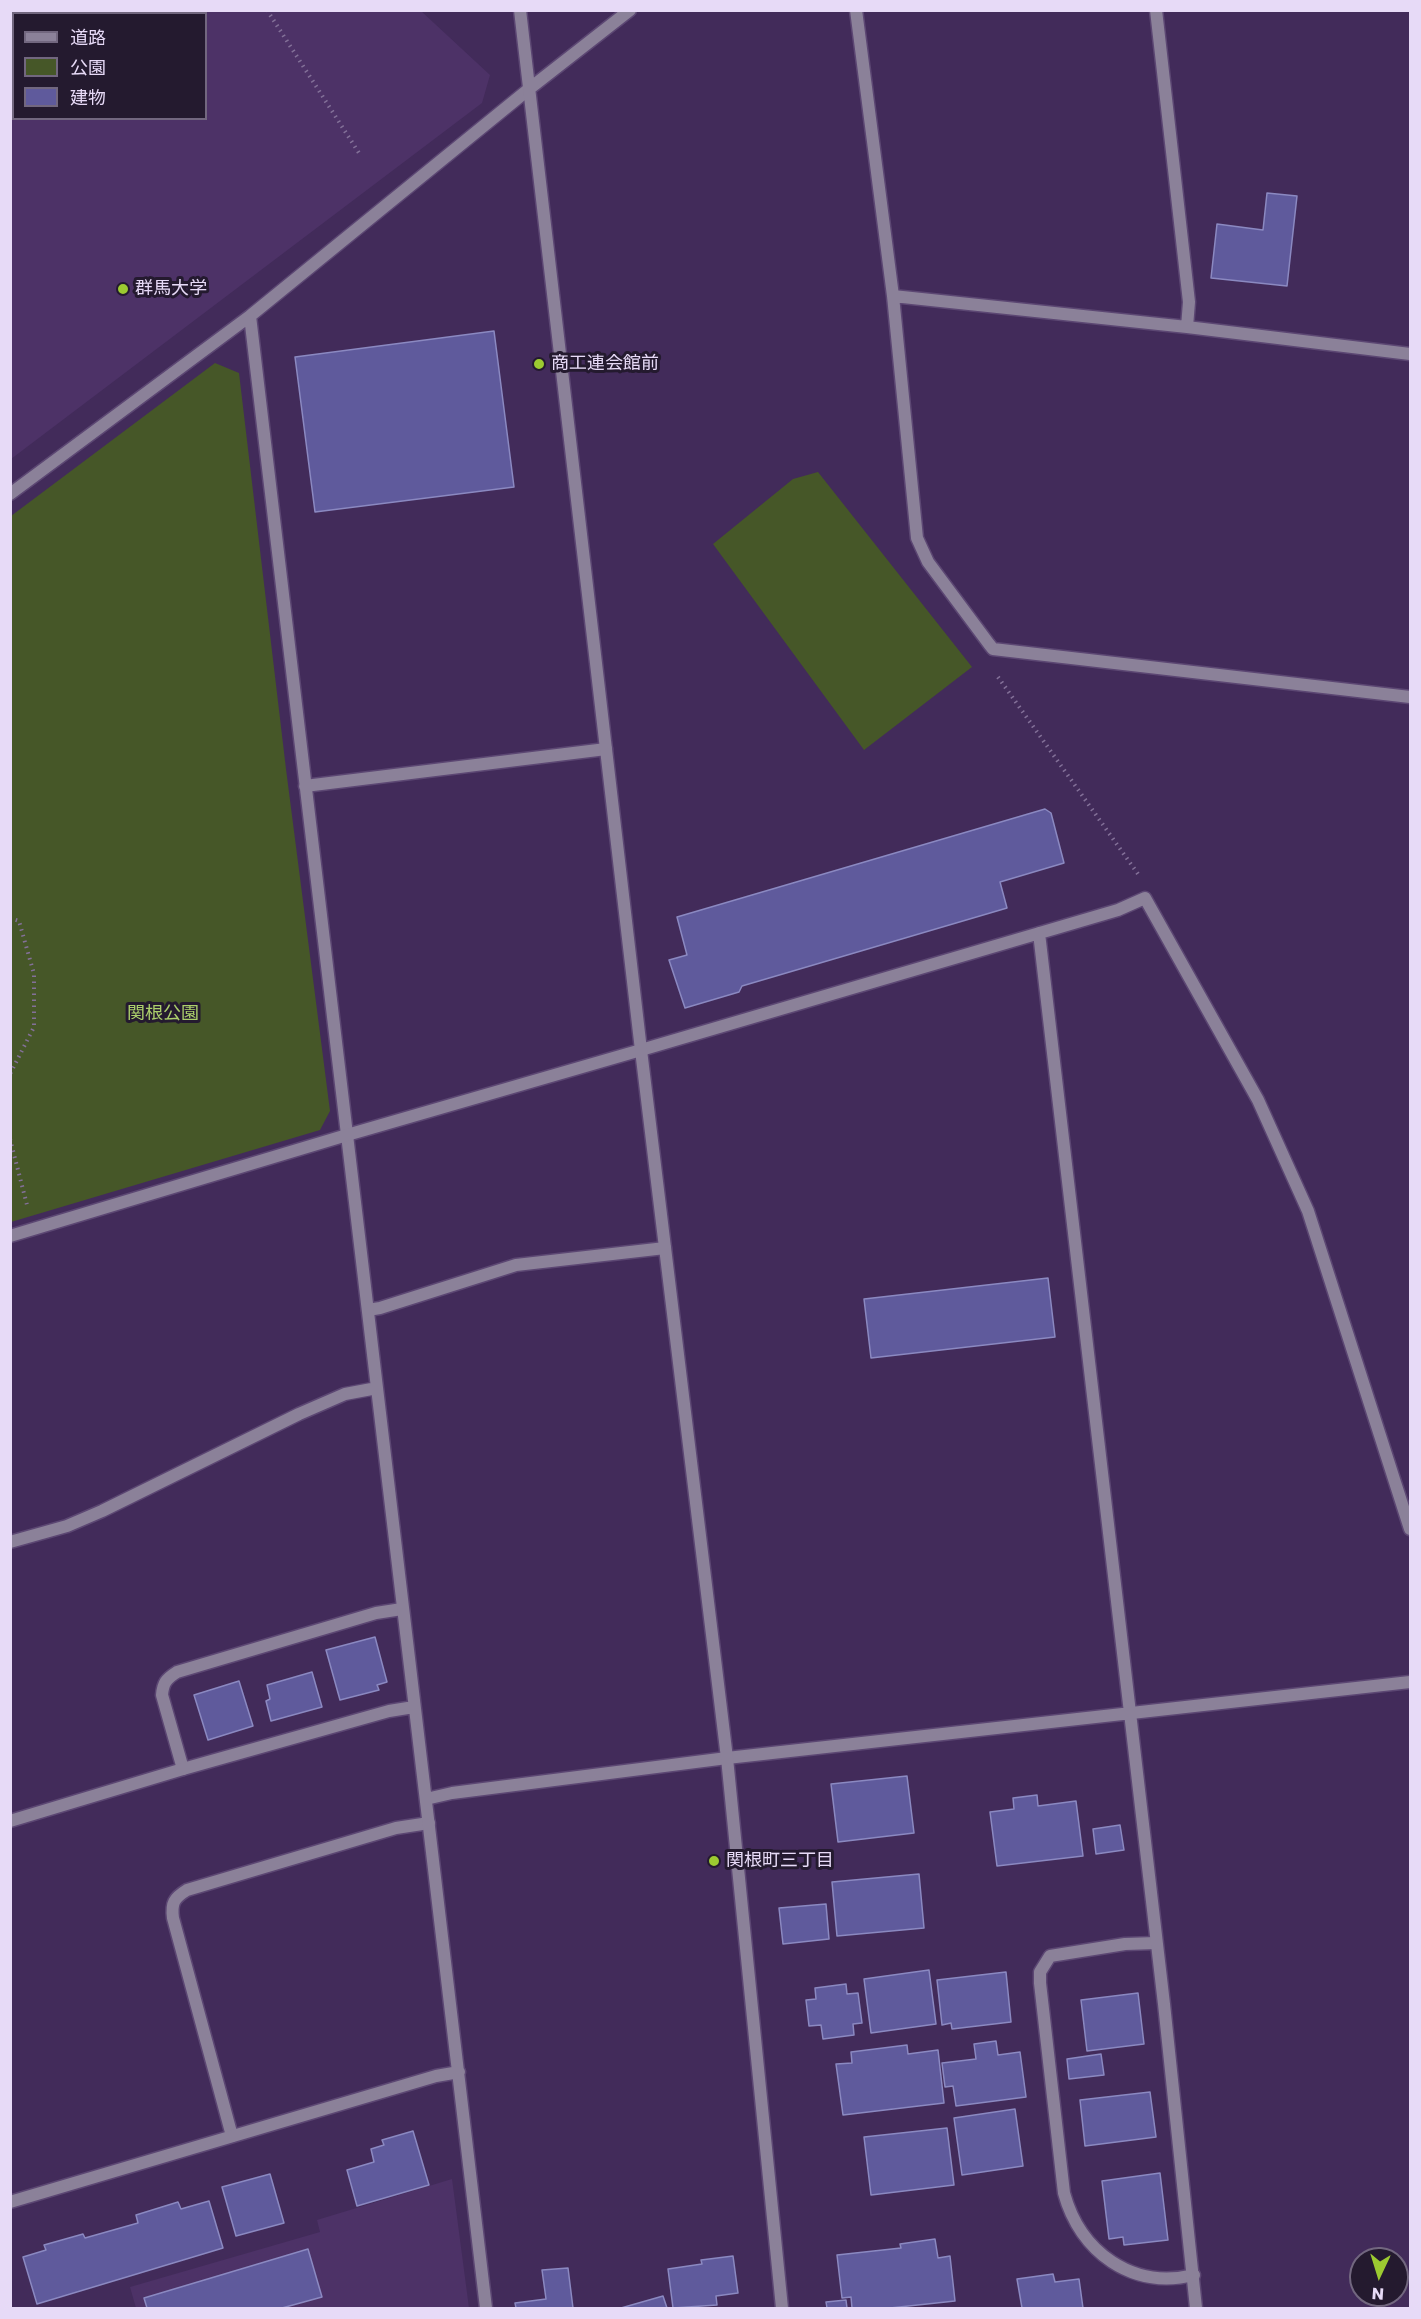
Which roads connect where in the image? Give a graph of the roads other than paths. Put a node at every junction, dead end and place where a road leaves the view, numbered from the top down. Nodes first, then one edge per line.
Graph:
1 (520, 10) edge
2 (630, 10) edge
3 (856, 10) edge
4 (1156, 10) edge
5 (529, 89) junction
6 (893, 296) junction
7 (250, 316) junction
8 (1187, 327) junction
9 (1410, 354) edge
10 (10, 494) edge
11 (1410, 697) edge
12 (606, 749) junction
13 (305, 786) junction
14 (1039, 933) junction
15 (641, 1050) junction
16 (347, 1135) junction
17 (10, 1236) edge
18 (665, 1248) junction
19 (368, 1310) junction
20 (377, 1388) junction
21 (1410, 1529) edge
22 (10, 1542) edge
23 (402, 1609) junction
24 (1410, 1682) edge
25 (414, 1707) junction
26 (1130, 1714) junction
27 (727, 1758) junction
28 (183, 1769) junction
29 (426, 1799) junction
30 (10, 1821) edge
31 (429, 1823) junction
32 (1156, 1943) junction
33 (459, 2072) junction
34 (232, 2136) junction
35 (10, 2202) edge
36 (1194, 2275) junction
37 (486, 2308) edge
38 (782, 2308) edge
39 (1196, 2308) edge

1 - 5 street
2 - 5 street
3 - 6 street
4 - 8 street
5 - 7 street
5 - 12 street
6 - 8 street
6 - 11 street
7 - 10 street
7 - 13 street
8 - 9 street
12 - 13 street
12 - 15 street
13 - 16 street
14 - 15 street
14 - 21 street
14 - 26 street
15 - 16 street
15 - 18 street
16 - 17 street
16 - 19 street
18 - 19 street
18 - 27 street
19 - 20 street
20 - 22 street
20 - 23 street
23 - 25 street
23 - 28 street
24 - 26 street
25 - 28 street
25 - 29 street
26 - 27 street
26 - 32 street
27 - 29 street
27 - 38 street
28 - 30 street
29 - 31 street
31 - 33 street
31 - 34 street
32 - 36 street
32 - 36 street
33 - 34 street
33 - 37 street
34 - 35 street
36 - 39 street

